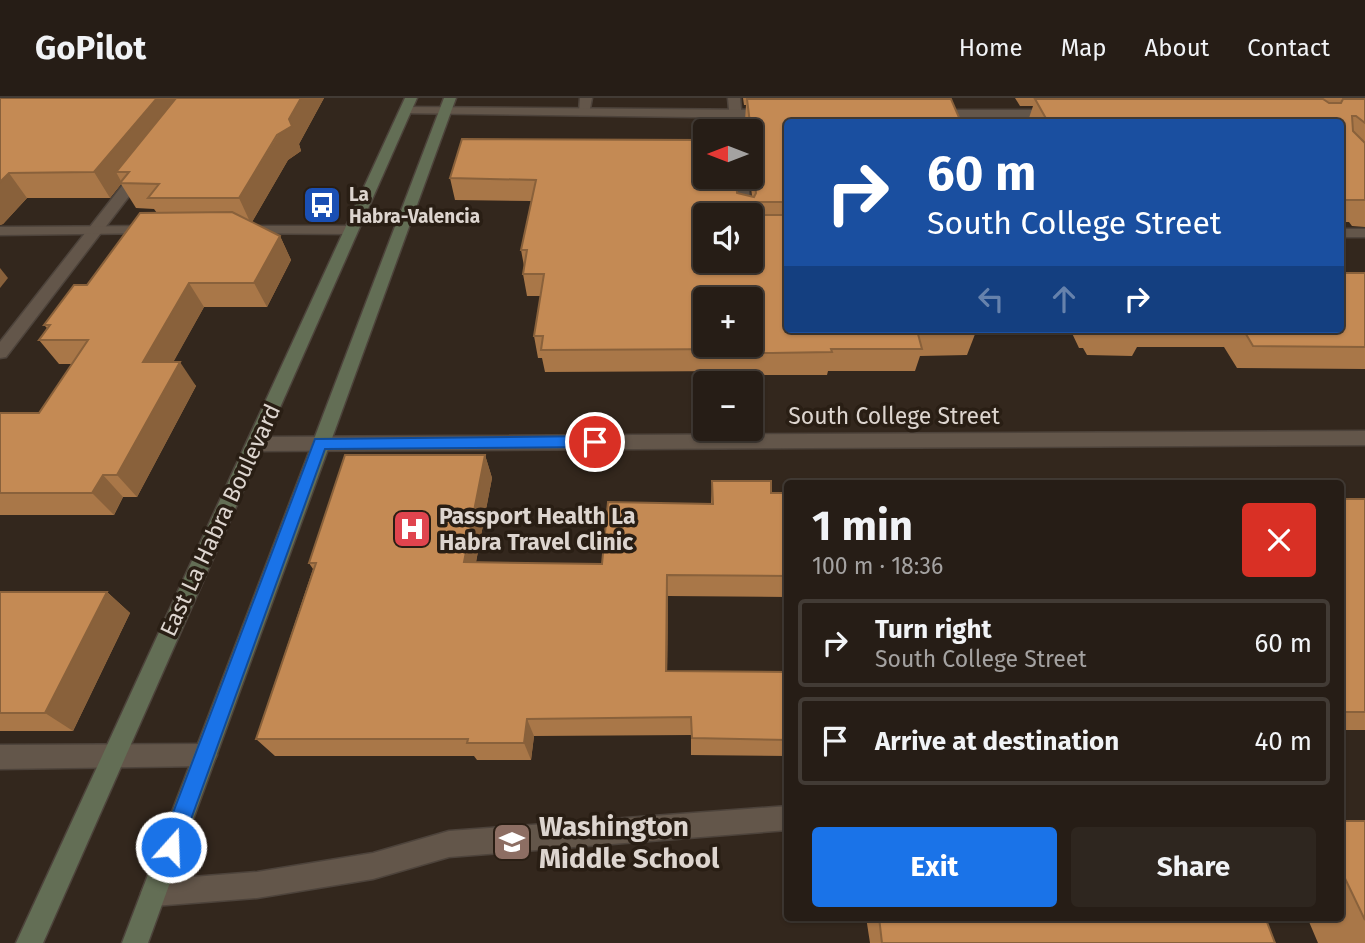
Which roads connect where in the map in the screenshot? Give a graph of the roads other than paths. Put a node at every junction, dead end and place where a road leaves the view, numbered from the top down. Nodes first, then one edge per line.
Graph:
1 (586, 98) edge
2 (734, 98) edge
3 (408, 104) edge
4 (448, 104) edge
5 (585, 112) junction
6 (736, 114) junction
7 (791, 114) edge
8 (914, 114) edge
9 (1066, 114) edge
10 (736, 119) edge
11 (150, 159) edge
12 (0, 230) edge
13 (95, 230) junction
14 (176, 230) edge
15 (230, 230) edge
16 (351, 230) junction
17 (1344, 233) edge
18 (1365, 233) edge
19 (0, 353) edge
20 (1365, 438) edge
21 (320, 443) junction
22 (256, 444) junction
23 (205, 755) junction
24 (112, 756) junction
25 (0, 757) edge
26 (784, 818) edge
27 (153, 893) junction
28 (29, 943) edge
29 (135, 943) edge

1 - 5 street
2 - 6 street
3 - 4 street
3 - 16 main road, East La Habra Boulevard
4 - 5 street
4 - 21 main road
5 - 6 street
6 - 7 street
6 - 10 street
8 - 9 street
11 - 13 street
12 - 13 street
13 - 14 street
13 - 19 street
15 - 16 street
16 - 22 main road, East La Habra Boulevard
17 - 18 street
20 - 21 street, South College Street
21 - 22 street, South College Street
21 - 23 main road
22 - 24 main road, East La Habra Boulevard
23 - 24 street
23 - 27 main road
24 - 25 street
24 - 28 main road, East La Habra Boulevard
26 - 27 street
27 - 29 main road

